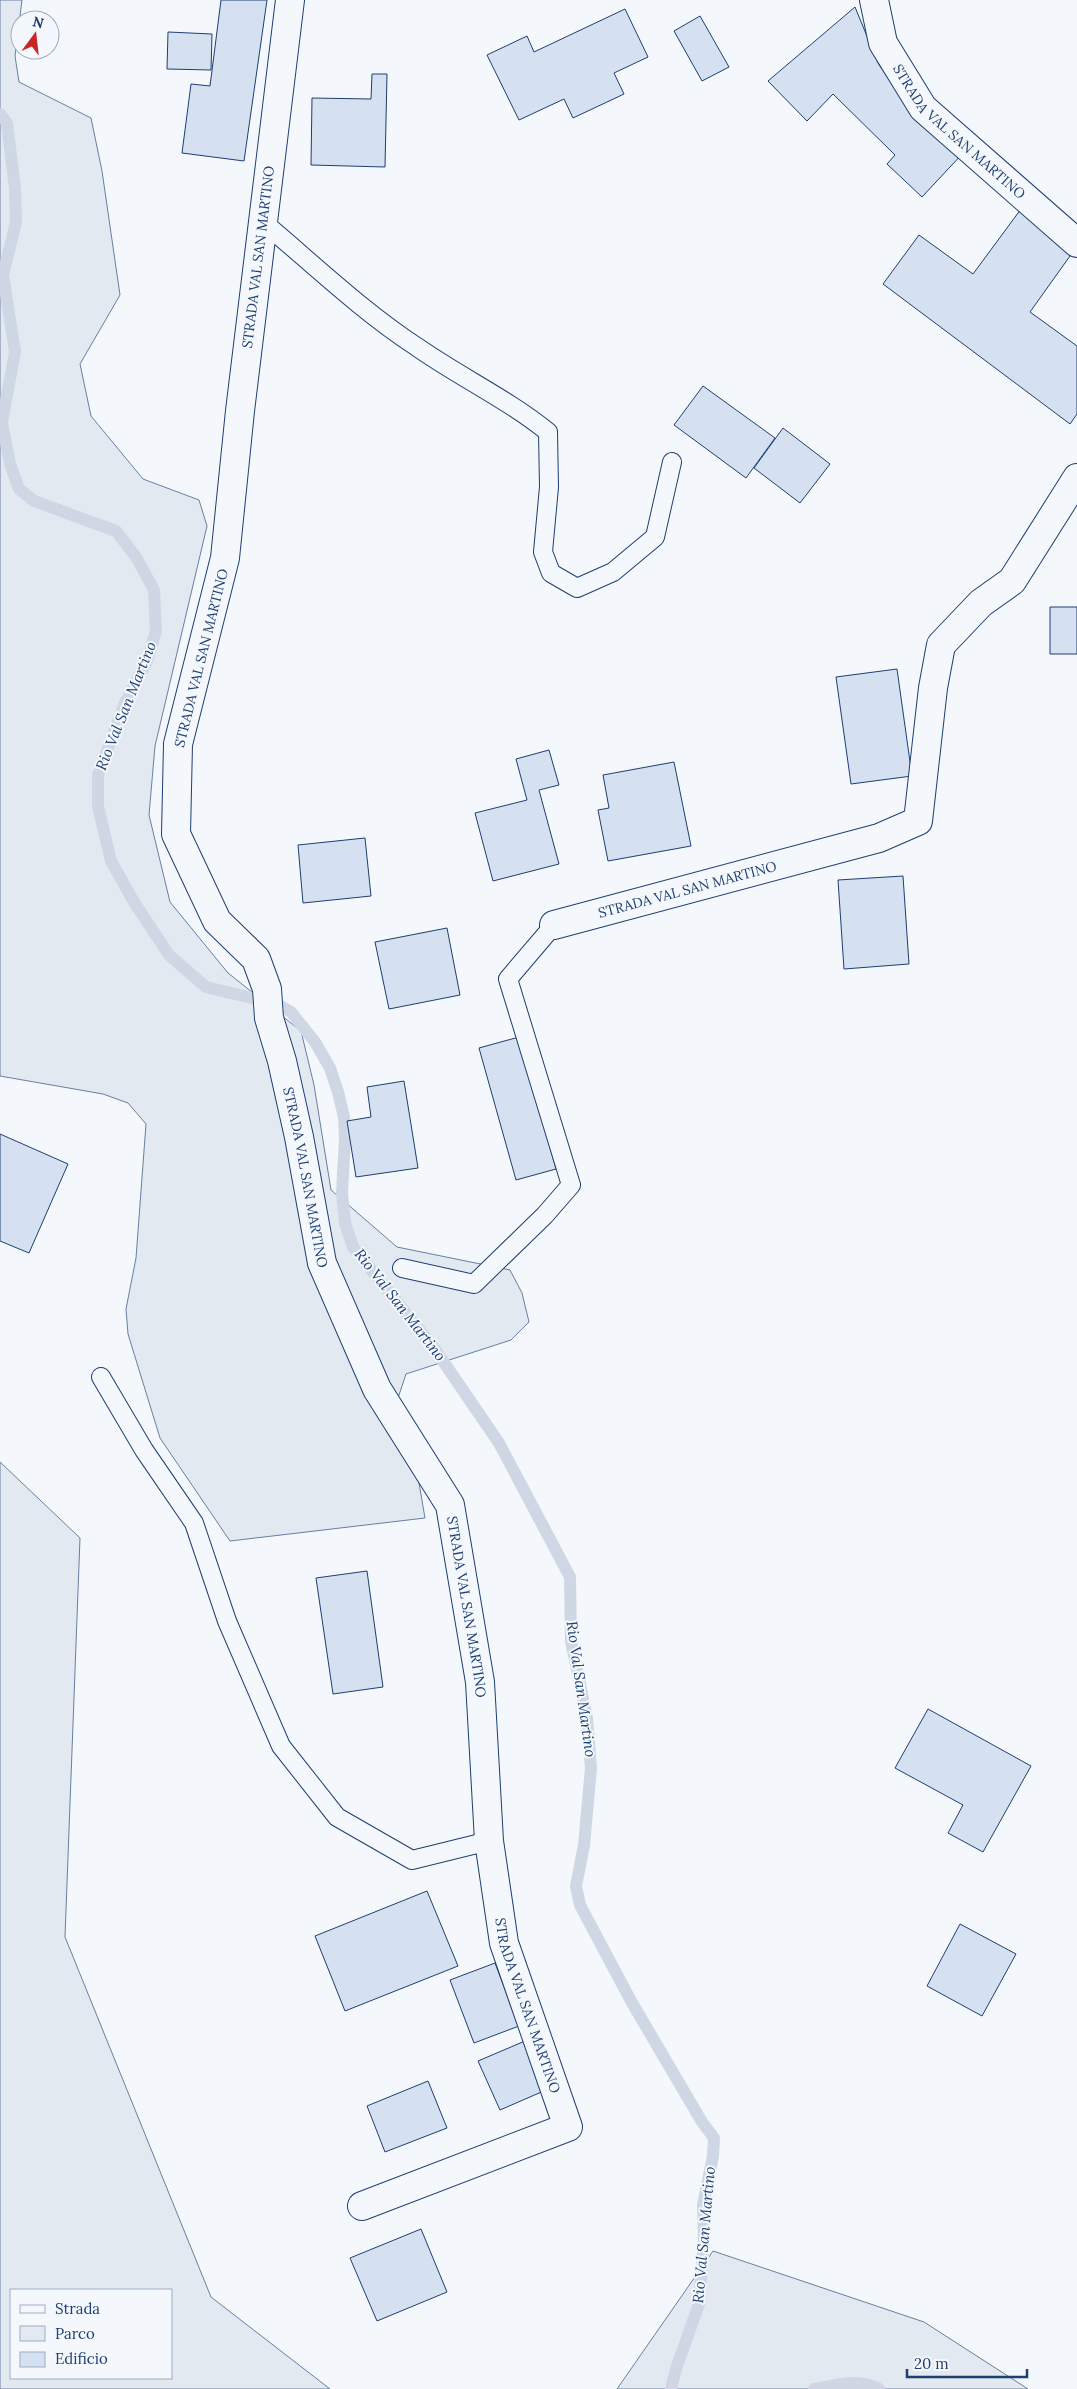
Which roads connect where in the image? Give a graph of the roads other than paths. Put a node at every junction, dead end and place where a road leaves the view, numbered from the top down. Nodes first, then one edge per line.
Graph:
1 (290, 0) edge
2 (874, 0) edge
3 (263, 222) junction
4 (1077, 243) edge
5 (672, 462) dead end
6 (1077, 478) edge
7 (554, 925) joint
8 (402, 1268) dead end
9 (101, 1377) dead end
10 (490, 1841) junction
11 (362, 2206) dead end

1 - 3 street, STRADA VAL SAN MARTINO
2 - 4 street, STRADA VAL SAN MARTINO
3 - 5 lane
3 - 10 street, STRADA VAL SAN MARTINO
6 - 7 street, STRADA VAL SAN MARTINO
7 - 8 lane, STRADA VAL SAN MARTINO
9 - 10 lane
10 - 11 street, STRADA VAL SAN MARTINO

